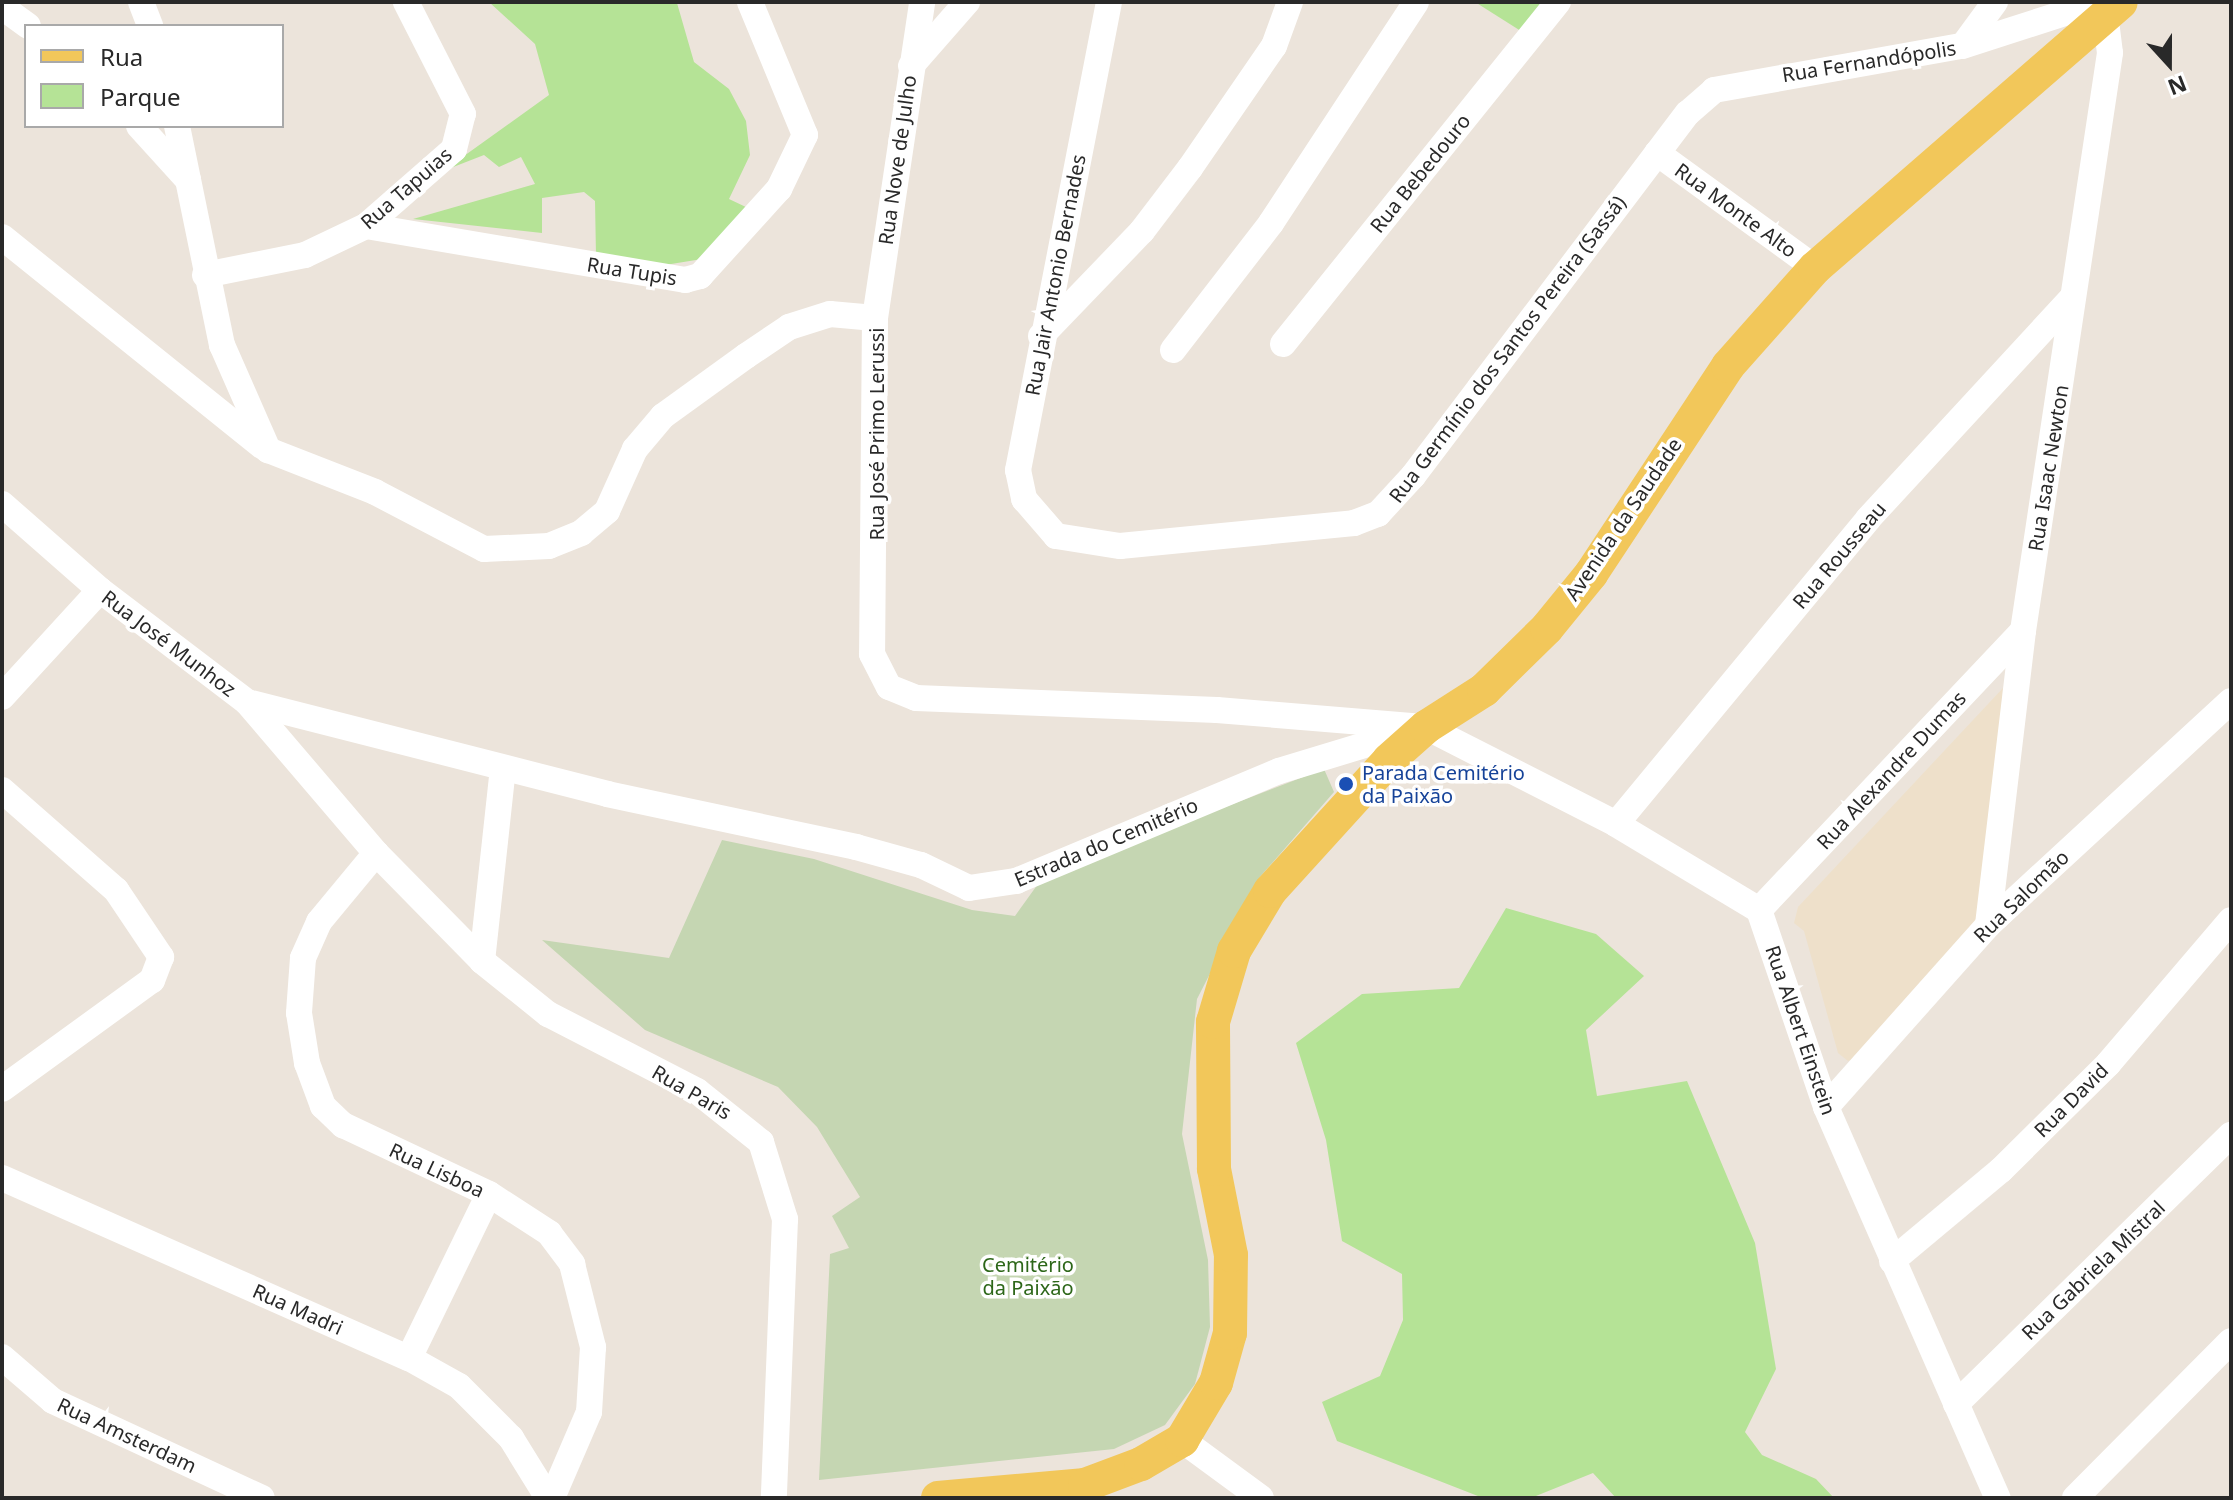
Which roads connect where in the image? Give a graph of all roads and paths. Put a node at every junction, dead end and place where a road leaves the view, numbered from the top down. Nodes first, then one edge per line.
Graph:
1 (141, 2) edge
2 (406, 2) edge
3 (750, 2) edge
4 (922, 2) edge
5 (967, 2) edge
6 (1109, 2) edge
7 (1290, 2) edge
8 (1416, 2) edge
9 (1558, 2) edge
10 (1995, 2) edge
11 (2, 7) edge
12 (2113, 8) edge
13 (25, 24) edge
14 (149, 24) edge
15 (1962, 46) junction
16 (909, 69) junction
17 (141, 128) edge
18 (177, 128) edge
19 (1657, 153) junction
20 (188, 181) junction
21 (366, 226) junction
22 (2, 237) edge
23 (1815, 268) junction
24 (205, 275) junction
25 (2073, 297) junction
26 (875, 318) junction
27 (1041, 336) junction
28 (1283, 344) dead end
29 (1173, 350) dead end
30 (268, 450) junction
31 (2, 504) edge
32 (1056, 536) joint
33 (100, 590) junction
34 (2023, 631) junction
35 (2, 697) edge
36 (2231, 701) edge
37 (247, 702) junction
38 (1426, 727) junction
39 (503, 769) junction
40 (2, 790) edge
41 (1616, 824) junction
42 (376, 853) junction
43 (1759, 910) junction
44 (2231, 920) edge
45 (1988, 925) junction
46 (482, 961) junction
47 (2, 1089) edge
48 (1826, 1107) junction
49 (2231, 1135) edge
50 (2, 1178) edge
51 (489, 1194) junction
52 (1892, 1261) junction
53 (2231, 1341) edge
54 (2, 1357) edge
55 (409, 1358) junction
56 (1956, 1404) junction
57 (1182, 1440) junction
58 (262, 1498) edge
59 (550, 1498) edge
60 (774, 1498) edge
61 (938, 1498) edge
62 (1261, 1498) edge
63 (1998, 1498) edge
64 (2075, 1498) edge

1 - 14 street
2 - 21 street, Rua Tapuias
3 - 21 street, Rua Tupis
4 - 16 street, Rua Nove de Julho
5 - 16 street
6 - 27 street, Rua Jair Antonio Bernades
7 - 27 street
8 - 29 street
9 - 28 street, Rua Bebedouro
10 - 15 street
11 - 13 street
12 - 15 street, Rua Fernandópolis
12 - 23 main road, Avenida da Saudade
12 - 25 street, Rua Isaac Newton
15 - 19 street, Rua Fernandópolis
16 - 26 street, Rua Nove de Julho
17 - 20 street
18 - 20 street
19 - 23 street, Rua Monte Alto
19 - 32 street, Rua Germínio dos Santos Pereira (Sassá)
20 - 24 street
21 - 24 street, Rua Tapuias
22 - 30 street, Rua José Primo Lerussi
23 - 38 main road, Avenida da Saudade
24 - 30 street
25 - 34 street, Rua Isaac Newton
25 - 41 street, Rua Rousseau
26 - 30 street, Rua José Primo Lerussi
26 - 38 street, Rua José Primo Lerussi
27 - 32 street, Rua Jair Antonio Bernades
31 - 33 street, Rua José Munhoz
33 - 35 street
33 - 37 street, Rua José Munhoz
34 - 43 street, Rua Alexandre Dumas
34 - 45 street, Rua Isaac Newton
36 - 45 street, Rua Salomão
37 - 39 street, Rua José Munhoz
37 - 42 street, Rua Paris
38 - 39 street, Estrada do Cemitério
38 - 41 street
38 - 57 main road, Avenida da Saudade
39 - 46 street
40 - 47 street
41 - 43 street
42 - 46 street, Rua Paris
42 - 51 street, Rua Lisboa
43 - 48 street, Rua Albert Einstein
44 - 52 street, Rua David
45 - 48 street, Rua Salomão
46 - 60 street, Rua Paris
48 - 52 street, Rua Albert Einstein
49 - 56 street, Rua Gabriela Mistral
50 - 55 street, Rua Madri
51 - 55 street
51 - 59 street, Rua Lisboa
52 - 56 street, Rua Albert Einstein
53 - 64 street
54 - 58 street, Rua Amsterdam
55 - 59 street, Rua Madri
56 - 63 street, Rua Albert Einstein
57 - 61 main road, Avenida da Saudade
57 - 62 street

